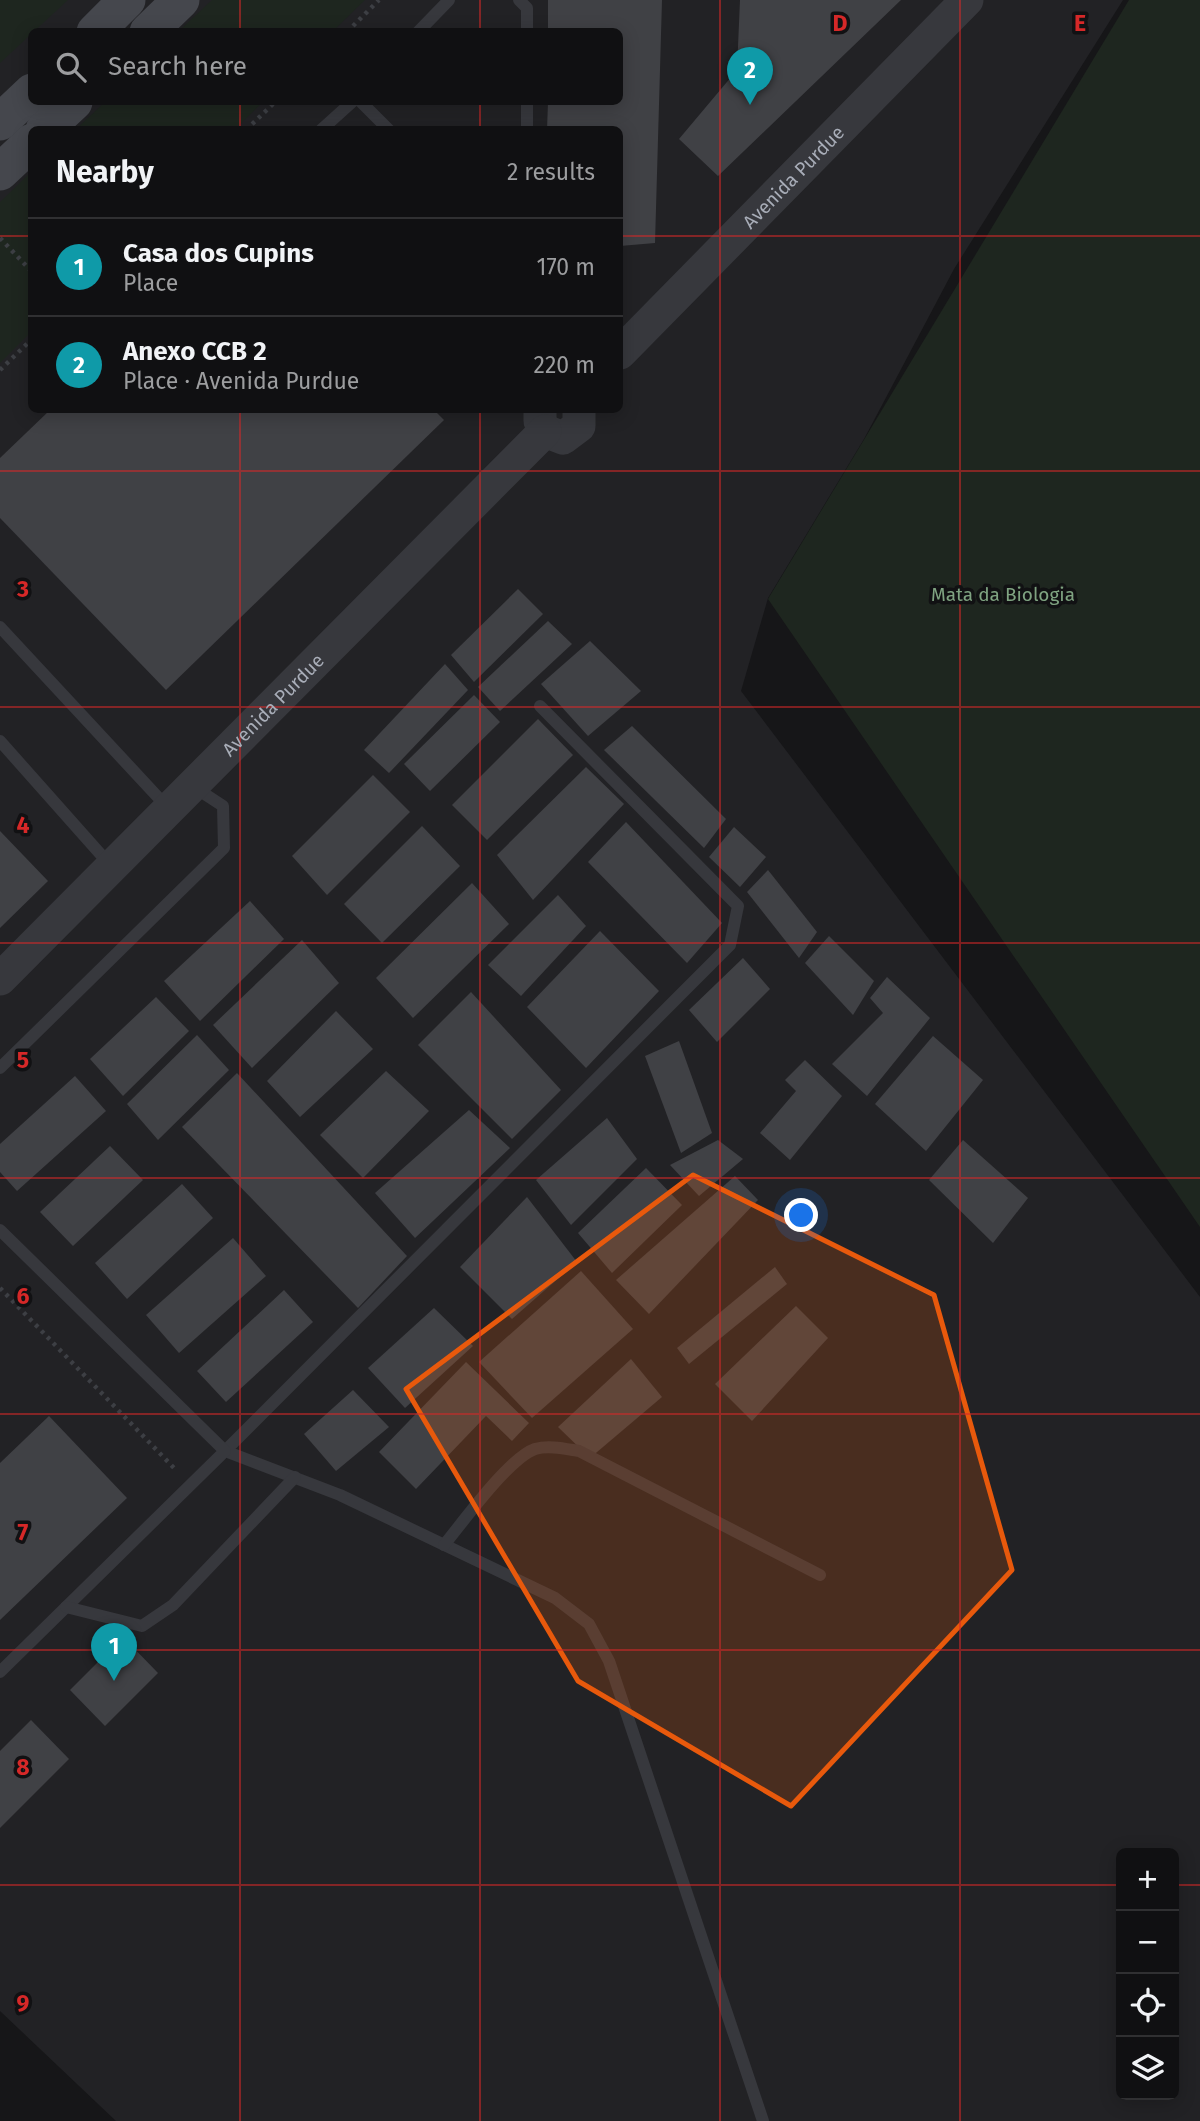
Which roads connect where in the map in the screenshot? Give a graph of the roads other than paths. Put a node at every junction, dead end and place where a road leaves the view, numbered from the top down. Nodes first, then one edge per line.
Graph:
1 (127, 0) edge
2 (181, 0) edge
3 (449, 0) edge
4 (519, 0) edge
5 (967, 0) edge
6 (99, 28) edge
7 (152, 28) edge
8 (422, 28) edge
9 (527, 28) edge
10 (28, 96) edge
11 (71, 105) edge
12 (349, 105) edge
13 (363, 105) edge
14 (527, 105) edge
15 (0, 122) edge
16 (48, 126) edge
17 (325, 126) edge
18 (385, 126) edge
19 (527, 126) edge
20 (28, 146) edge
21 (0, 172) edge
22 (623, 350) edge
23 (579, 413) edge
24 (543, 420) edge
25 (0, 627) edge
26 (540, 706) dead end
27 (0, 740) edge
28 (194, 787) junction
29 (170, 811) junction
30 (112, 868) junction
31 (0, 979) edge
32 (0, 1068) edge
33 (0, 1230) edge
34 (225, 1451) junction
35 (295, 1477) junction
36 (444, 1545) junction
37 (820, 1575) dead end
38 (66, 1607) junction
39 (0, 1672) edge
40 (762, 2121) edge

1 - 6 main road
2 - 7 main road
3 - 8 lane
4 - 9 lane
5 - 22 street, Avenida Purdue
10 - 15 main road
11 - 16 main road
12 - 17 lane
13 - 18 lane
14 - 19 lane
20 - 21 main road
23 - 24 street
24 - 28 street, Avenida Purdue
25 - 29 lane
26 - 34 lane
27 - 30 lane
28 - 29 street, Avenida Purdue
28 - 32 lane
29 - 30 street, Avenida Purdue
30 - 31 street, Avenida Purdue
33 - 34 lane
34 - 35 lane
34 - 38 lane
35 - 36 lane
35 - 38 lane
36 - 37 lane
36 - 40 lane
38 - 39 lane

